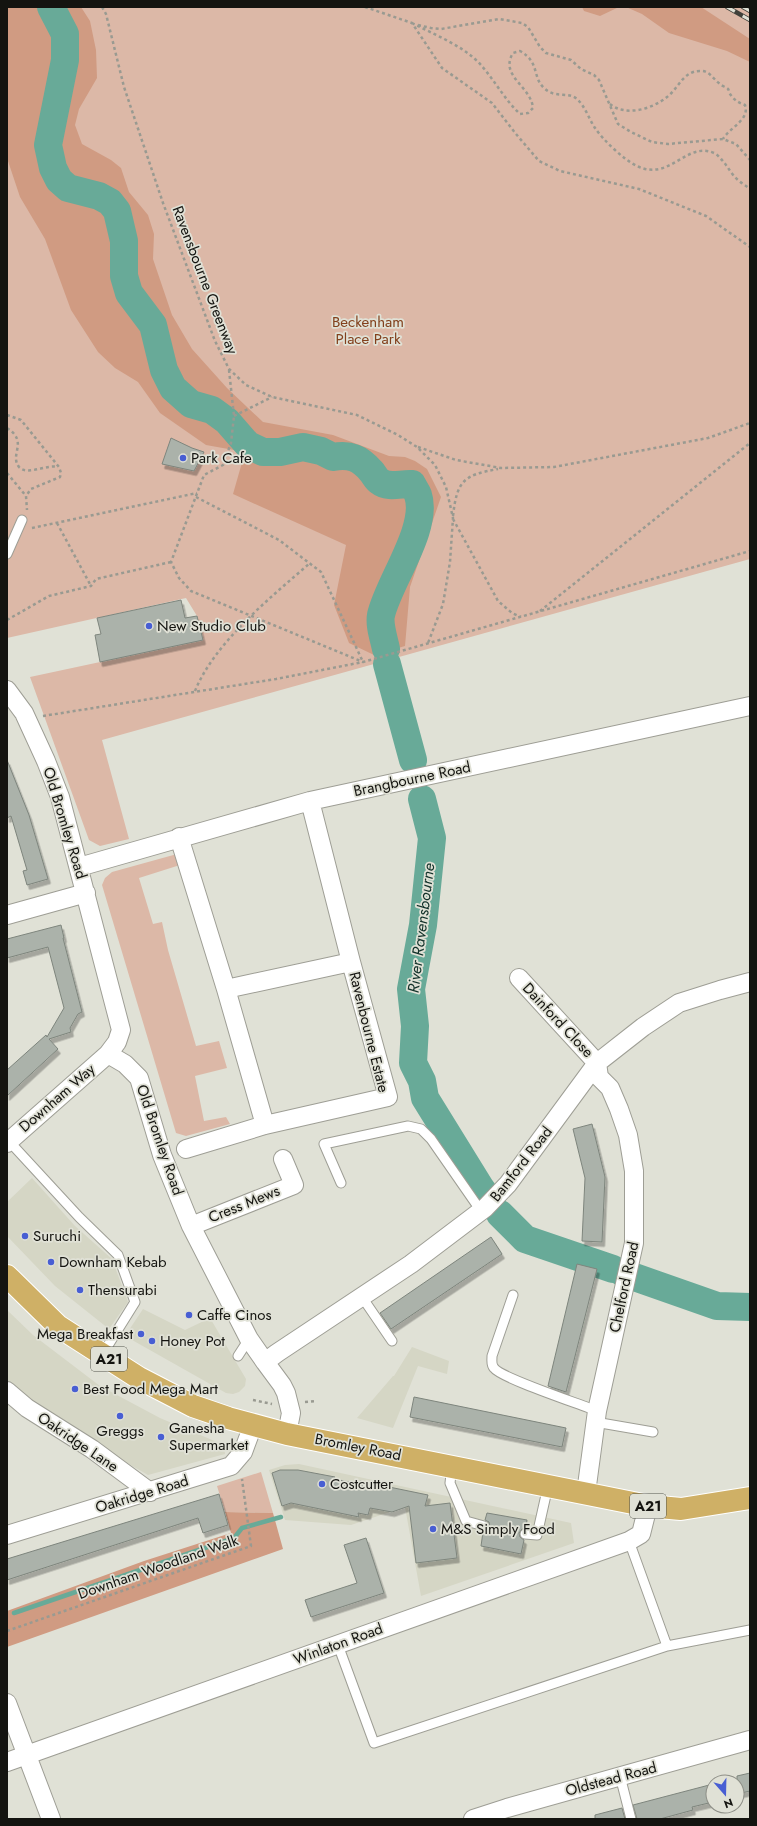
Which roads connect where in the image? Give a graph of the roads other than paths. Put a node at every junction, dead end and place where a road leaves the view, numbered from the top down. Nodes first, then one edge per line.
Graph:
1 (22, 520) road end
2 (7, 554) edge
3 (7, 690) edge
4 (750, 706) edge
5 (310, 801) junction
6 (179, 838) junction
7 (79, 867) junction
8 (86, 893) junction
9 (7, 915) edge
10 (351, 962) junction
11 (519, 978) dead end
12 (750, 982) edge
13 (226, 989) junction
14 (108, 1054) junction
15 (597, 1063) junction
16 (265, 1125) junction
17 (8, 1141) edge
18 (186, 1149) dead end
19 (283, 1159) dead end
20 (341, 1183) dead end
21 (483, 1210) junction
22 (191, 1226) junction
23 (7, 1276) edge
24 (513, 1294) dead end
25 (362, 1297) junction
26 (249, 1339) junction
27 (392, 1341) dead end
28 (102, 1355) junction
29 (238, 1356) dead end
30 (265, 1362) junction
31 (7, 1391) edge
32 (596, 1416) junction
33 (253, 1425) junction
34 (653, 1432) dead end
35 (287, 1434) junction
36 (452, 1466) junction
37 (548, 1486) junction
38 (150, 1492) junction
39 (586, 1493) junction
40 (750, 1498) edge
41 (648, 1506) junction
42 (484, 1526) dead end
43 (525, 1534) dead end
44 (7, 1535) edge
45 (629, 1541) junction
46 (750, 1630) edge
47 (338, 1645) junction
48 (667, 1646) junction
49 (7, 1703) edge
50 (750, 1740) edge
51 (26, 1755) junction
52 (7, 1762) edge
53 (620, 1776) junction
54 (50, 1819) edge
55 (472, 1819) edge
56 (631, 1819) edge

1 - 2 lane
3 - 7 street, Old Bromley Road
4 - 5 street, Brangbourne Road
5 - 6 street, Brangbourne Road
5 - 10 street, Ravenbourne Estate
6 - 7 street, Brangbourne Road
6 - 13 street
7 - 8 street, Old Bromley Road
8 - 9 street
8 - 14 street, Old Bromley Road
10 - 13 street, Ravenbourne Estate
10 - 16 street, Ravenbourne Estate
11 - 15 street, Dainford Close
12 - 15 street, Bamford Road
13 - 16 street
14 - 17 street, Downham Way
14 - 22 street, Old Bromley Road
15 - 21 street, Bamford Road
15 - 32 street, Chelford Road
16 - 18 street, Ravenbourne Estate
17 - 28 lane
19 - 22 street, Cress Mews
20 - 21 lane
21 - 25 street, Bamford Road
22 - 26 street, Old Bromley Road
23 - 28 main road, Bromley Road / A21
24 - 32 lane
25 - 27 lane
25 - 30 street, Bamford Road
26 - 29 lane
26 - 30 street, Old Bromley Road
28 - 33 main road, Bromley Road / A21
30 - 35 street, Old Bromley Road
31 - 38 street, Oakridge Lane
32 - 34 lane
32 - 39 street, Chelford Road
33 - 35 main road, Bromley Road / A21
33 - 38 street, Oakridge Road
35 - 36 main road, Bromley Road / A21
36 - 37 main road, Bromley Road / A21
36 - 42 lane
37 - 39 main road, Bromley Road / A21
37 - 43 lane
38 - 44 street, Oakridge Road
39 - 41 main road, Bromley Road / A21
40 - 41 main road, Bromley Road / A21
41 - 45 street, Winlaton Road
45 - 47 street, Winlaton Road
45 - 48 lane
46 - 48 lane
47 - 48 lane
47 - 51 street, Winlaton Road
49 - 51 street
50 - 53 street, Oldstead Road
51 - 52 street, Winlaton Road
51 - 54 street
53 - 55 street, Oldstead Road
53 - 56 lane

